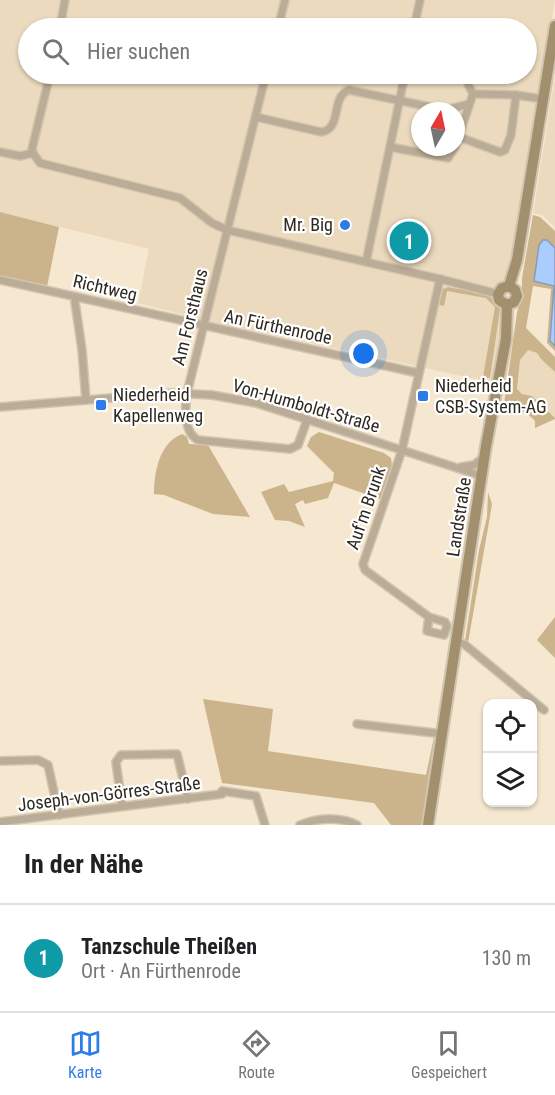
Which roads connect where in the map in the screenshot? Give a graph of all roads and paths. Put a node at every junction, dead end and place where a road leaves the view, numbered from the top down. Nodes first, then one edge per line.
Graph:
1 (65, 0) edge
2 (285, 0) edge
3 (420, 0) edge
4 (62, 18) edge
5 (280, 18) edge
6 (416, 18) edge
7 (555, 26) edge
8 (553, 51) edge
9 (48, 84) edge
10 (264, 84) edge
11 (403, 84) edge
12 (468, 84) edge
13 (473, 94) junction
14 (516, 95) junction
15 (543, 99) junction
16 (400, 100) junction
17 (411, 103) edge
18 (469, 104) junction
19 (465, 105) edge
20 (256, 117) junction
21 (465, 121) edge
22 (465, 145) edge
23 (390, 147) junction
24 (411, 151) edge
25 (0, 152) edge
26 (33, 153) junction
27 (227, 230) junction
28 (366, 262) junction
29 (440, 279) junction
30 (0, 280) edge
31 (509, 286) junction
32 (498, 294) junction
33 (76, 297) junction
34 (507, 305) junction
35 (203, 326) junction
36 (418, 373) junction
37 (187, 393) junction
38 (86, 400) junction
39 (0, 407) edge
40 (307, 420) junction
41 (402, 450) junction
42 (485, 456) junction
43 (457, 468) junction
44 (482, 476) junction
45 (429, 617) dead end
46 (457, 642) junction
47 (544, 710) dead end
48 (357, 724) dead end
49 (442, 734) junction
50 (0, 761) edge
51 (188, 799) junction
52 (122, 806) junction
53 (59, 815) junction
54 (0, 822) edge
55 (33, 822) edge
56 (265, 825) edge
57 (300, 825) edge
58 (357, 825) edge
59 (428, 825) edge

1 - 4 street
2 - 5 street
3 - 6 street
7 - 8 street, Landstraße
8 - 15 street, Landstraße
9 - 26 street
10 - 20 street, Am Forsthaus
11 - 16 street
12 - 13 street
13 - 14 street
13 - 18 street
14 - 15 street
14 - 22 street
15 - 31 street, Landstraße
16 - 17 street
16 - 20 street
16 - 23 street
18 - 19 street
18 - 21 street
20 - 27 street, Am Forsthaus
23 - 24 street
23 - 28 street
25 - 26 street
26 - 27 street
27 - 28 street
27 - 35 street, Am Forsthaus
28 - 29 street
29 - 32 street
29 - 36 street
30 - 33 street, Richtweg
31 - 32 street
31 - 34 street, Landstraße
32 - 34 street
33 - 35 street, Richtweg
33 - 38 street
34 - 42 street, Landstraße
35 - 36 street, An Fürthenrode
35 - 37 street, Am Forsthaus
36 - 41 street
37 - 38 street, Von-Humboldt-Straße
37 - 40 street, Von-Humboldt-Straße
37 - 40 street, Am Forsthaus
38 - 39 street, Von-Humboldt-Straße
40 - 41 street, Von-Humboldt-Straße
41 - 43 street, Von-Humboldt-Straße
41 - 45 street, Auf'm Brunk
42 - 43 street
42 - 44 street, Landstraße
43 - 44 street, Von-Humboldt-Straße
44 - 46 street, Landstraße
46 - 47 street
46 - 49 street, Landstraße
48 - 49 street
49 - 59 street, Landstraße
50 - 53 street
51 - 52 street, Joseph-von-Görres-Straße
51 - 52 street
51 - 56 street, Joseph-von-Görres-Straße
52 - 53 street, Joseph-von-Görres-Straße
53 - 55 street, Joseph-von-Görres-Straße
54 - 55 street, Joseph-von-Görres-Straße
57 - 58 street

